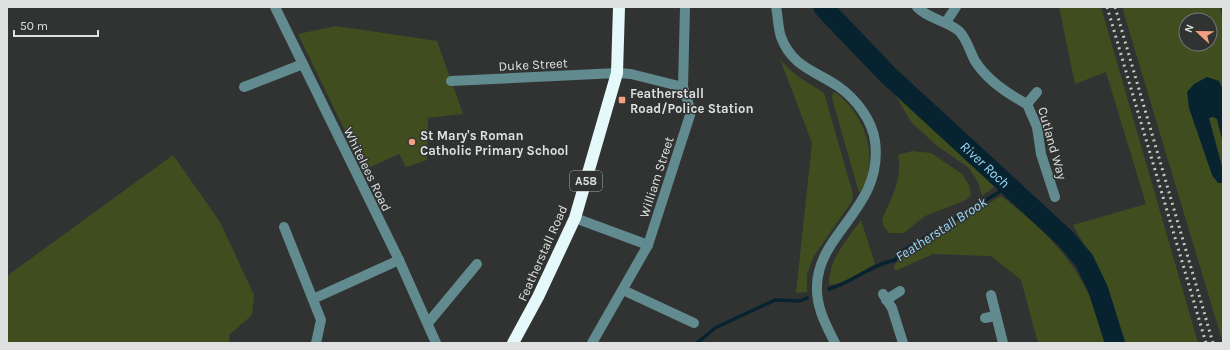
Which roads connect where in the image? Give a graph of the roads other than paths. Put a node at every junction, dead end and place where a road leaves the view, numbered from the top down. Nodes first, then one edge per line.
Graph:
1 (275, 7) edge
2 (619, 7) edge
3 (685, 7) edge
4 (776, 7) edge
5 (917, 7) edge
6 (956, 7) edge
7 (946, 22) junction
8 (303, 64) junction
9 (617, 73) junction
10 (451, 81) dead end
11 (244, 87) dead end
12 (683, 87) junction
13 (1037, 92) dead end
14 (1027, 104) junction
15 (1055, 197) dead end
16 (575, 218) junction
17 (284, 226) dead end
18 (648, 245) junction
19 (399, 260) junction
20 (477, 264) dead end
21 (623, 290) junction
22 (900, 291) dead end
23 (991, 295) dead end
24 (313, 299) junction
25 (996, 316) junction
26 (985, 318) dead end
27 (428, 323) junction
28 (694, 323) dead end
29 (316, 343) edge
30 (436, 343) edge
31 (513, 343) edge
32 (592, 343) edge
33 (835, 343) edge
34 (903, 343) edge
35 (1003, 343) edge

1 - 8 street, Whitelees Road
2 - 9 highway, Featherstall Road / A58
3 - 12 street, William Street
4 - 33 street
5 - 7 street, Cutland Way
6 - 7 street
7 - 14 street, Cutland Way
8 - 11 street
8 - 19 street, Whitelees Road
9 - 10 street, Duke Street
9 - 12 street, Duke Street
9 - 16 highway, Featherstall Road / A58
12 - 18 street, William Street
13 - 14 street
14 - 15 street, Cutland Way
16 - 18 street
16 - 31 highway, Featherstall Road / A58
17 - 24 street
18 - 21 street, William Street
19 - 24 street
19 - 27 street, Whitelees Road
20 - 27 street
21 - 28 street
21 - 32 street, William Street
22 - 34 street
23 - 25 street
24 - 29 street
25 - 26 street
25 - 35 street
27 - 30 street, Whitelees Road

